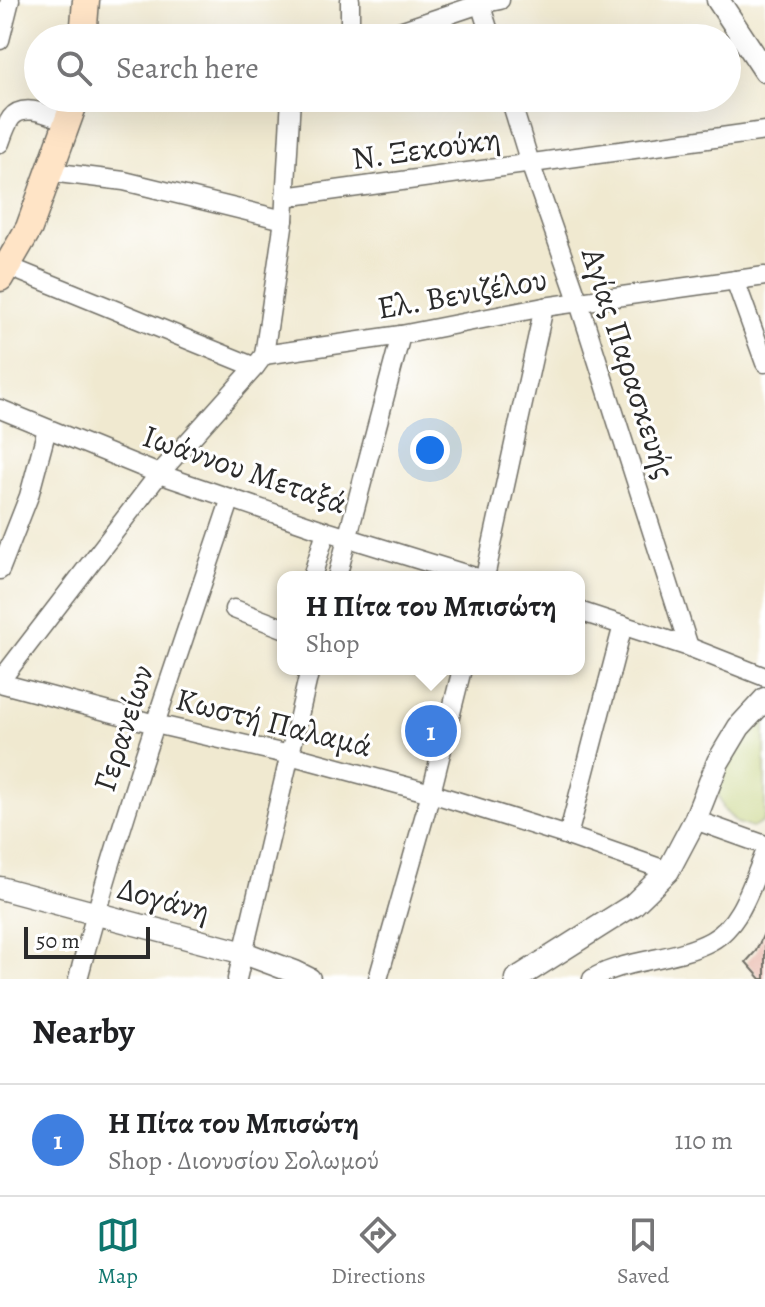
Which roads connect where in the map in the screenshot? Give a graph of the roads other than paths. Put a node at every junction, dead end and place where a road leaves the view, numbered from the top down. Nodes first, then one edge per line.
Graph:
1 (10, 0) edge
2 (86, 0) edge
3 (350, 0) edge
4 (500, 0) edge
5 (718, 0) edge
6 (480, 2) edge
7 (84, 24) edge
8 (350, 24) edge
9 (418, 24) edge
10 (487, 24) edge
11 (734, 24) edge
12 (741, 35) edge
13 (0, 40) edge
14 (765, 71) edge
15 (24, 110) edge
16 (71, 112) edge
17 (290, 112) edge
18 (514, 112) edge
19 (765, 131) edge
20 (0, 143) edge
21 (530, 163) junction
22 (50, 172) junction
23 (285, 197) junction
24 (284, 220) junction
25 (4, 272) edge
26 (765, 276) edge
27 (735, 280) junction
28 (579, 303) junction
29 (544, 307) junction
30 (401, 335) junction
31 (260, 361) junction
32 (765, 363) edge
33 (0, 409) edge
34 (47, 429) junction
35 (159, 474) junction
36 (231, 498) junction
37 (326, 531) junction
38 (349, 537) junction
39 (0, 570) edge
40 (314, 571) edge
41 (339, 571) edge
42 (456, 571) edge
43 (486, 571) edge
44 (234, 609) dead end
45 (585, 613) edge
46 (623, 625) junction
47 (277, 626) edge
48 (689, 647) junction
49 (309, 675) edge
50 (460, 675) edge
51 (765, 677) edge
52 (0, 682) edge
53 (765, 699) edge
54 (155, 724) junction
55 (290, 755) junction
56 (431, 793) junction
57 (695, 820) junction
58 (568, 836) junction
59 (765, 845) edge
60 (765, 853) edge
61 (668, 871) junction
62 (0, 888) edge
63 (96, 913) junction
64 (244, 953) junction
65 (78, 979) edge
66 (237, 979) edge
67 (309, 979) edge
68 (378, 979) edge
69 (516, 979) edge
70 (592, 979) edge

1 - 13 street
2 - 7 main road
3 - 8 street
4 - 6 street
5 - 11 street
6 - 9 street
6 - 10 street
12 - 14 street
15 - 20 street
16 - 22 main road
17 - 23 street
18 - 21 street, Αγίας Παρασκευής
19 - 21 street, Ν. Ξεκούκη
21 - 23 street, Ν. Ξεκούκη
21 - 28 street, Αγίας Παρασκευής
22 - 24 street
22 - 25 main road
23 - 24 street
24 - 31 street
25 - 31 street
26 - 27 street, Ελ. Βενιζέλου
27 - 28 street, Ελ. Βενιζέλου
27 - 32 street
28 - 29 street, Ελ. Βενιζέλου
28 - 48 street, Αγίας Παρασκευής
29 - 30 street, Ελ. Βενιζέλου
29 - 43 street
30 - 31 street, Ελ. Βενιζέλου
30 - 38 street
31 - 35 street
33 - 34 street, Ιωάννου Μεταξά
34 - 35 street, Ιωάννου Μεταξά
34 - 39 street
35 - 36 street, Ιωάννου Μεταξά
35 - 52 street
36 - 37 street, Ιωάννου Μεταξά
36 - 54 street, Γερανείων
37 - 38 street, Ιωάννου Μεταξά
37 - 40 street
38 - 41 street
38 - 42 street, Ιωάννου Μεταξά
44 - 47 street
45 - 46 street
46 - 48 street
46 - 58 street
48 - 51 street
49 - 55 street
50 - 56 street
52 - 54 street, Κωστή Παλαμά
53 - 57 street
54 - 55 street, Κωστή Παλαμά
54 - 63 street, Γερανείων
55 - 56 street, Κωστή Παλαμά
55 - 64 street
56 - 58 street, Κωστή Παλαμά
56 - 68 street
57 - 59 street
57 - 61 street
58 - 61 street, Κωστή Παλαμά
60 - 70 street
61 - 69 street
62 - 63 street, Δογάνη
63 - 64 street, Δογάνη
63 - 65 street, Γερανείων
64 - 66 street
64 - 67 street, Δογάνη

